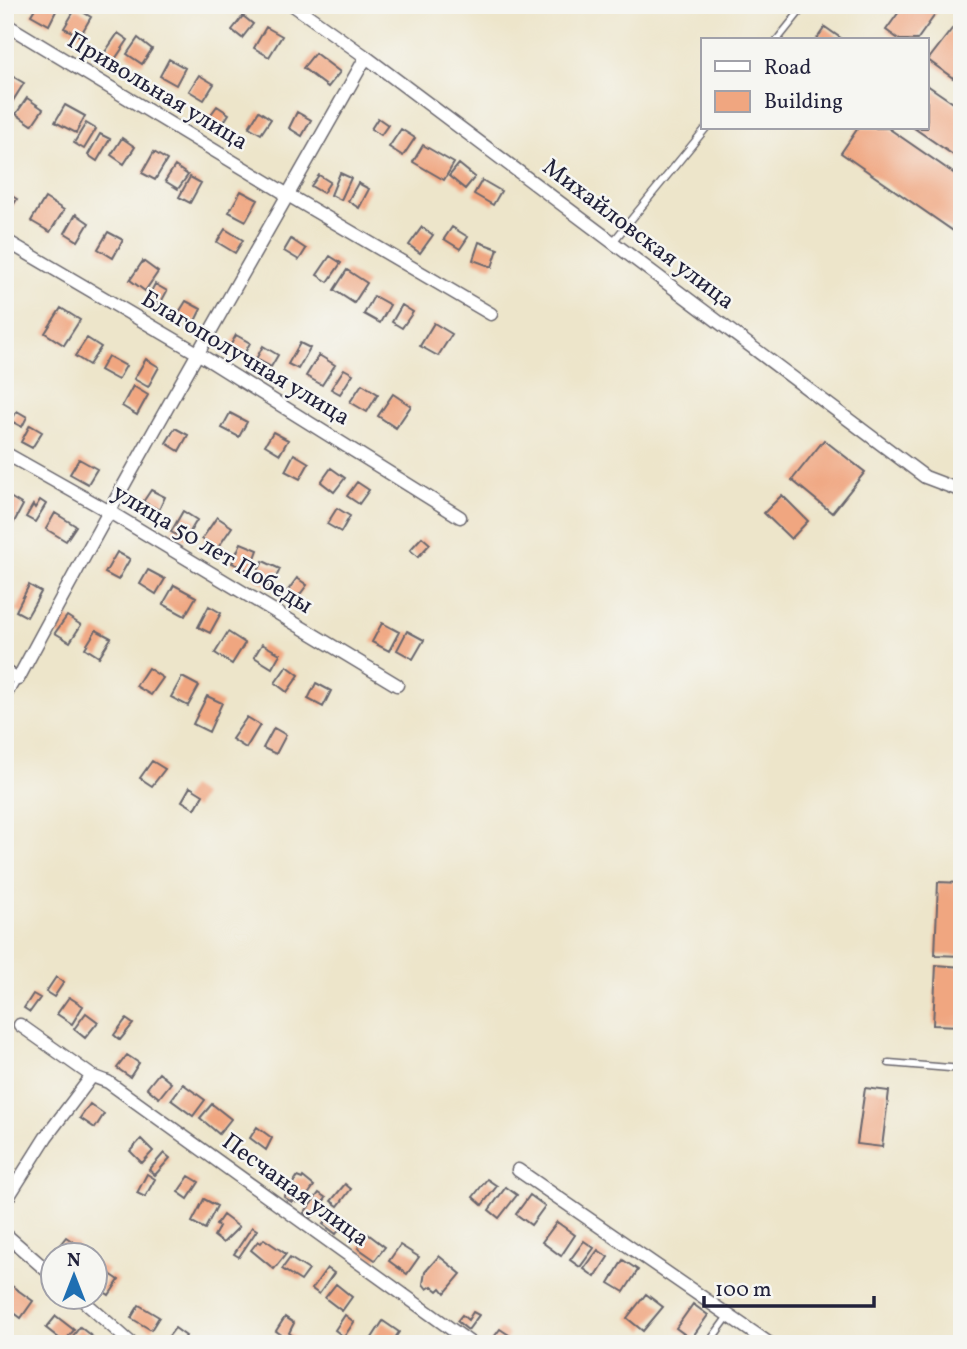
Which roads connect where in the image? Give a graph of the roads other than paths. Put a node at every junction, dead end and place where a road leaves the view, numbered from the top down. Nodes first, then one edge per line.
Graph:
1 (293, 5) edge
2 (805, 5) edge
3 (5, 24) edge
4 (779, 38) edge
5 (366, 57) junction
6 (704, 130) edge
7 (288, 195) junction
8 (5, 240) edge
9 (612, 243) junction
10 (491, 314) dead end
11 (199, 354) junction
12 (5, 453) edge
13 (962, 491) edge
14 (107, 511) junction
15 (460, 517) dead end
16 (5, 671) edge
17 (18, 679) junction
18 (397, 685) dead end
19 (5, 701) edge
20 (20, 1025) dead end
21 (889, 1063) dead end
22 (962, 1069) edge
23 (92, 1076) junction
24 (518, 1170) dead end
25 (7, 1194) edge
26 (5, 1234) edge
27 (38, 1263) edge
28 (93, 1310) edge
29 (729, 1315) junction
30 (132, 1344) edge
31 (472, 1344) edge
32 (708, 1344) edge
33 (770, 1344) edge

1 - 5 street, Михайловская улица
2 - 4 lane
3 - 7 street, Привольная улица
5 - 7 street
5 - 9 street, Михайловская улица
6 - 9 lane
7 - 10 street, Привольная улица
7 - 11 street
8 - 11 street, Благополучная улица
9 - 13 street, Михайловская улица
11 - 14 street
11 - 15 street, Благополучная улица
12 - 14 street, улица 50 лет Победы
14 - 17 street
14 - 18 street, улица 50 лет Победы
16 - 17 street
17 - 19 lane
20 - 23 street, Песчаная улица
21 - 22 lane
23 - 25 street
23 - 31 street, Песчаная улица
24 - 29 street
26 - 27 street
28 - 30 street
29 - 32 lane
29 - 33 street

